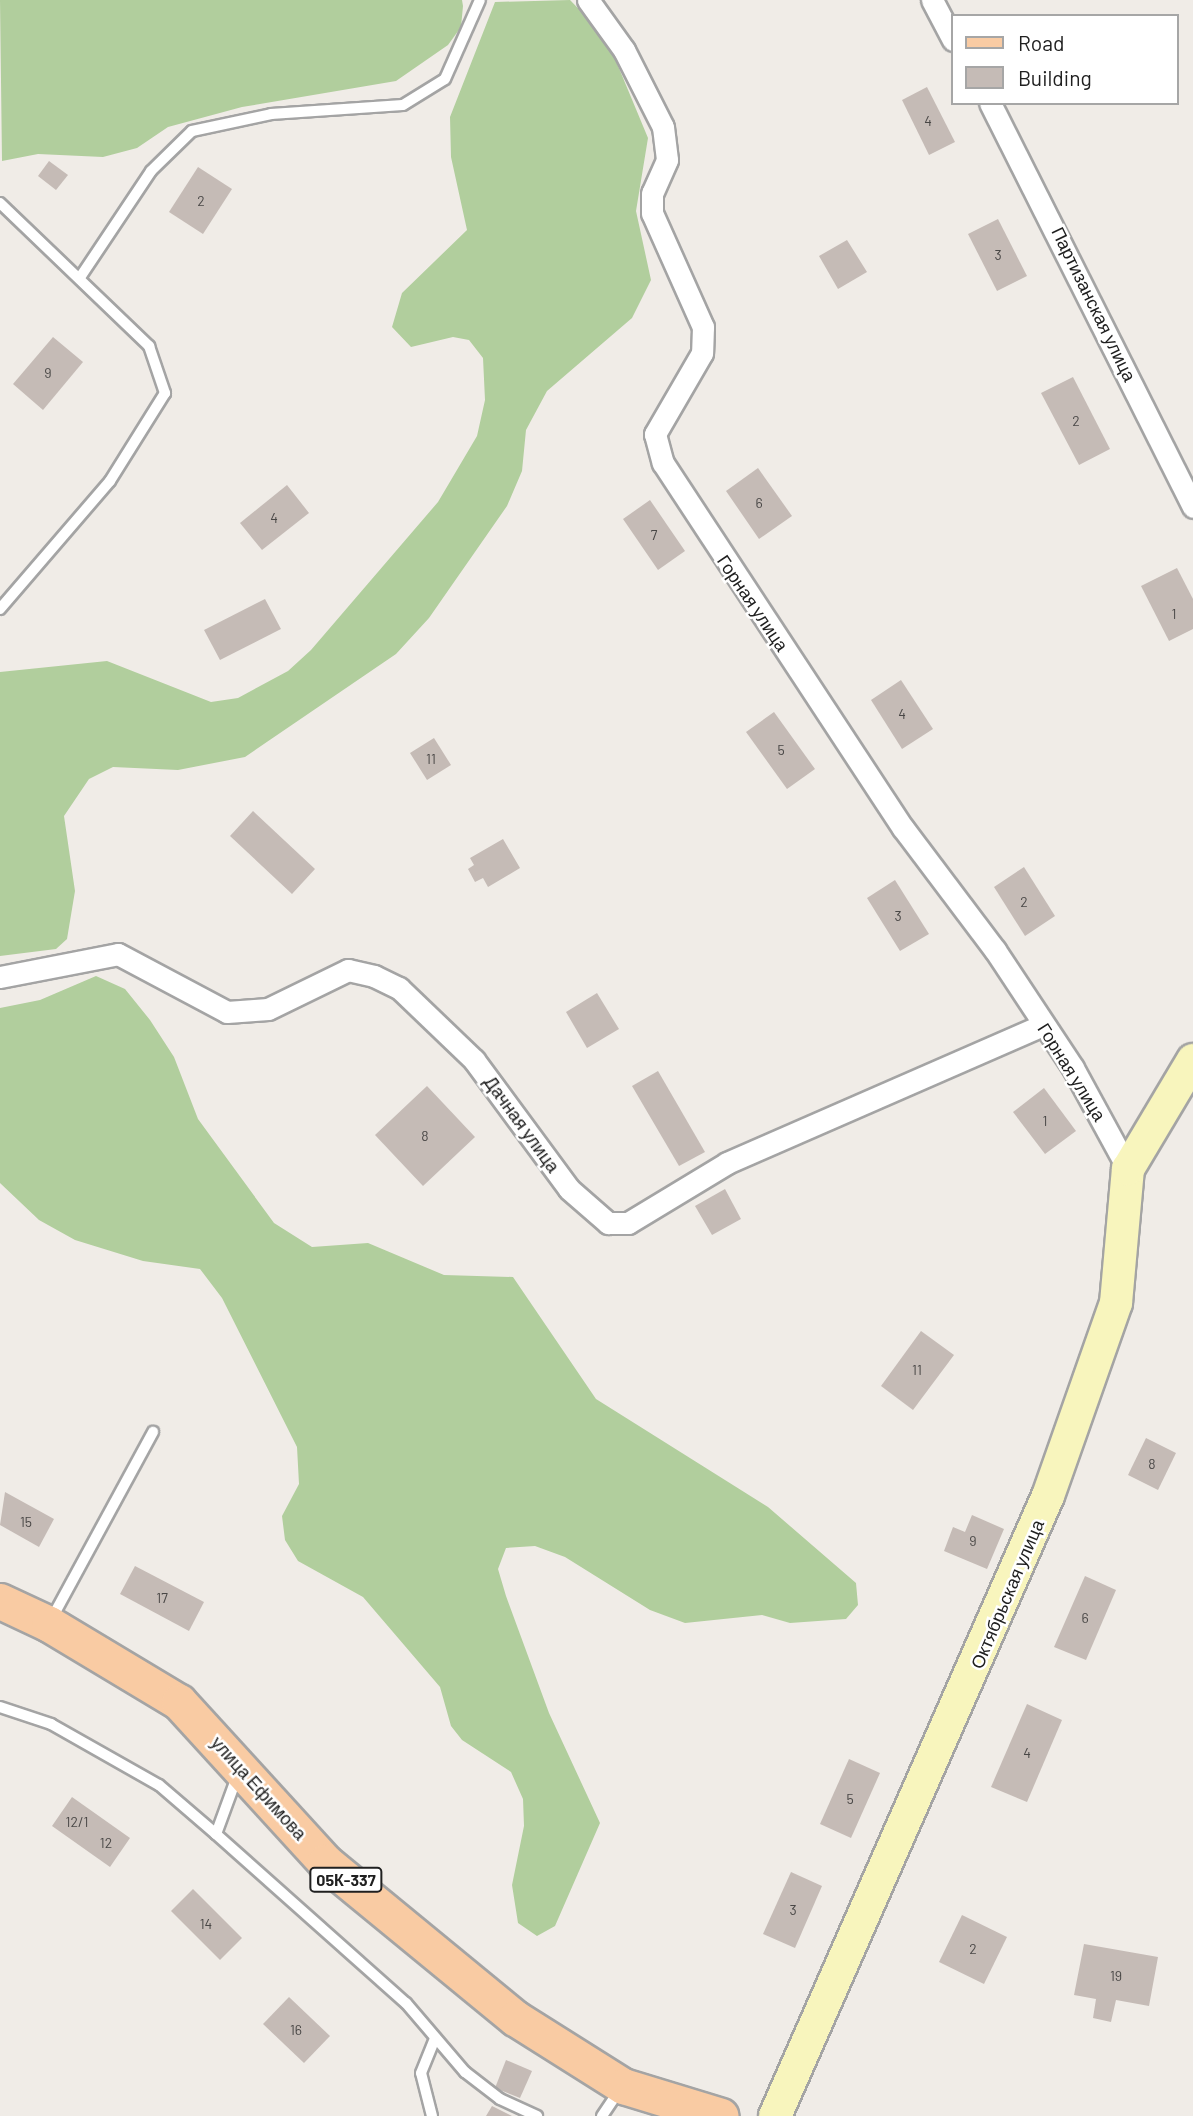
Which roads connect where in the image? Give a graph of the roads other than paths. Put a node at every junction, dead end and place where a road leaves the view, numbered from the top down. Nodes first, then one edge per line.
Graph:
1 (480, 0) edge
2 (588, 0) edge
3 (932, 0) edge
4 (951, 36) edge
5 (991, 105) edge
6 (0, 203) edge
7 (81, 276) junction
8 (1193, 508) edge
9 (0, 609) edge
10 (0, 977) edge
11 (1043, 1025) junction
12 (1193, 1060) edge
13 (1128, 1169) junction
14 (153, 1432) dead end
15 (0, 1601) edge
16 (49, 1624) junction
17 (0, 1707) edge
18 (241, 1767) junction
19 (215, 1834) junction
20 (435, 2038) junction
21 (622, 2086) junction
22 (432, 2116) edge
23 (537, 2116) edge
24 (602, 2116) edge
25 (721, 2116) edge
26 (775, 2116) edge

1 - 7 lane
2 - 11 street, Горная улица
3 - 4 street
5 - 8 street, Партизанская улица
6 - 7 lane
7 - 9 lane
10 - 11 street, Дачная улица
11 - 13 street, Горная улица
12 - 13 street, Октябрьская улица
13 - 26 street, Октябрьская улица
14 - 16 lane
15 - 16 main road, улица Ефимова / 05К-337
16 - 18 main road, улица Ефимова / 05К-337
17 - 19 lane
18 - 19 lane
18 - 21 main road, улица Ефимова / 05К-337
19 - 20 lane
20 - 22 lane
20 - 23 lane
21 - 24 lane
21 - 25 main road, улица Ефимова / 05К-337

